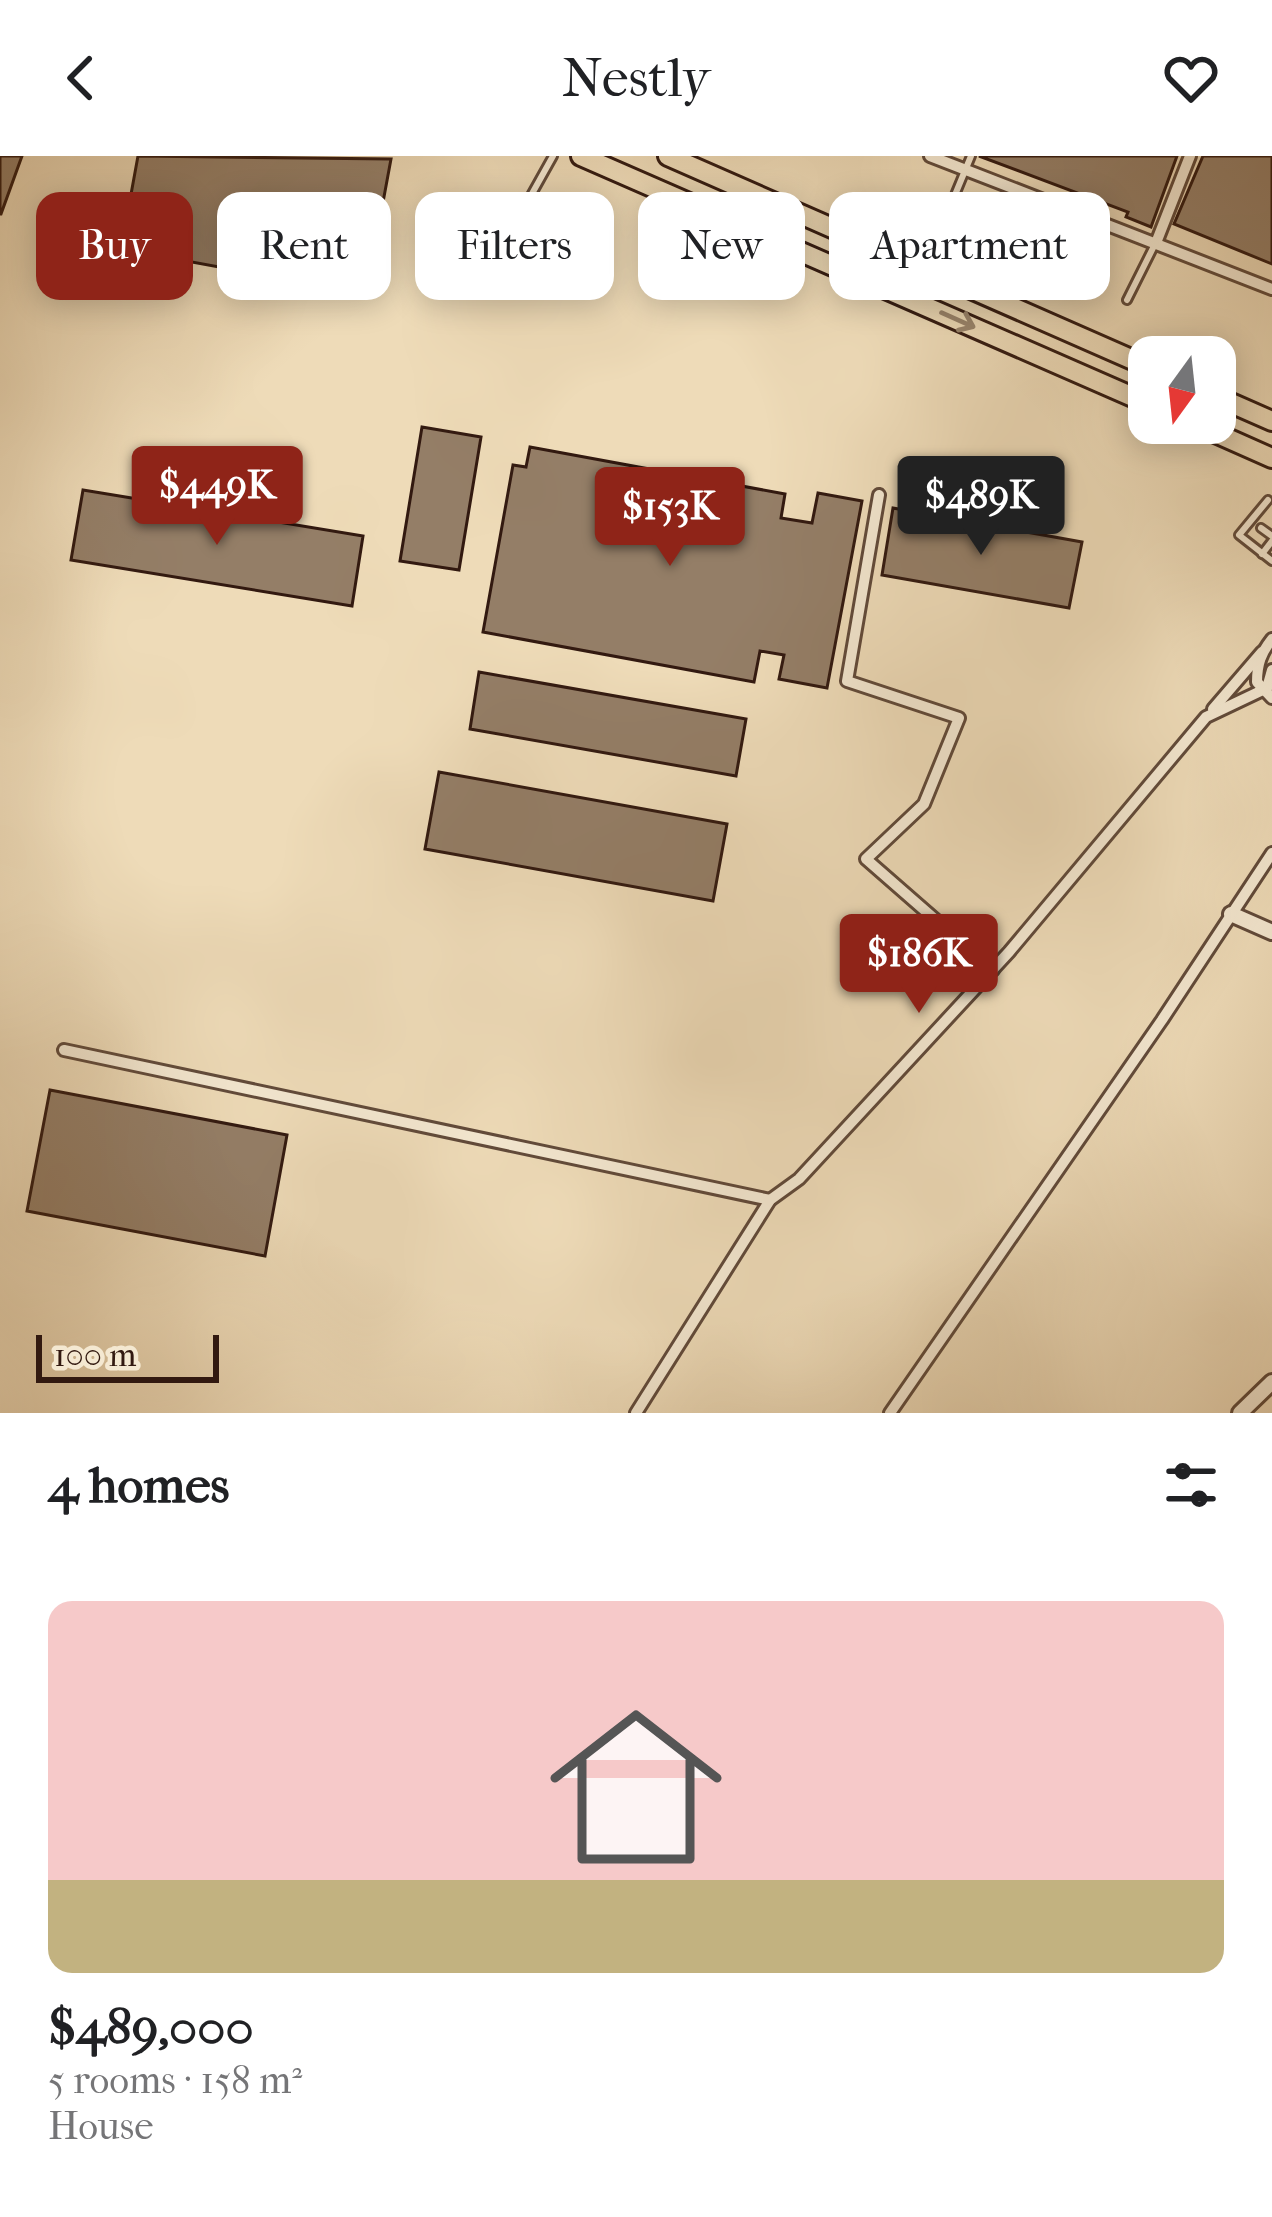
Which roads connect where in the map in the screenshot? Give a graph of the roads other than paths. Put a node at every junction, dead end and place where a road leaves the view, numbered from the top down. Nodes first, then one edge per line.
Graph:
1 (553, 156) edge
2 (581, 156) edge
3 (668, 156) edge
4 (930, 156) edge
5 (971, 156) edge
6 (1190, 156) edge
7 (965, 170) junction
8 (533, 192) edge
9 (956, 192) edge
10 (829, 227) edge
11 (1156, 243) junction
12 (1272, 290) edge
13 (994, 300) edge
14 (1127, 301) dead end
15 (1128, 358) edge
16 (1128, 395) edge
17 (1236, 405) edge
18 (1270, 420) edge
19 (1236, 442) edge
20 (1272, 458) edge
21 (879, 495) dead end
22 (1268, 500) dead end
23 (1261, 527) dead end
24 (1272, 538) edge
25 (1262, 554) junction
26 (1272, 561) edge
27 (1272, 639) edge
28 (1262, 652) junction
29 (1272, 670) edge
30 (1269, 693) edge
31 (1206, 717) junction
32 (1272, 853) edge
33 (1232, 914) junction
34 (1272, 932) edge
35 (993, 970) junction
36 (64, 1050) dead end
37 (770, 1200) junction
38 (1272, 1382) edge
39 (636, 1413) edge
40 (890, 1413) edge
41 (1240, 1413) edge

1 - 8 lane
2 -> 16 main road
3 - 10 main road
4 - 7 street
5 - 7 lane
6 - 11 street
7 - 9 lane
7 - 11 street
11 - 12 street
11 - 14 lane
13 - 15 main road
17 - 18 main road
19 - 20 main road
21 - 35 street
22 - 25 lane
23 - 24 lane
24 - 25 lane
25 - 26 lane
27 - 28 street
28 - 30 street
28 - 31 street
29 - 30 street
30 - 31 street
31 - 35 street
32 - 33 street
33 - 34 street
33 - 40 street
35 - 37 street
36 - 37 street
37 - 39 street
38 - 41 street

